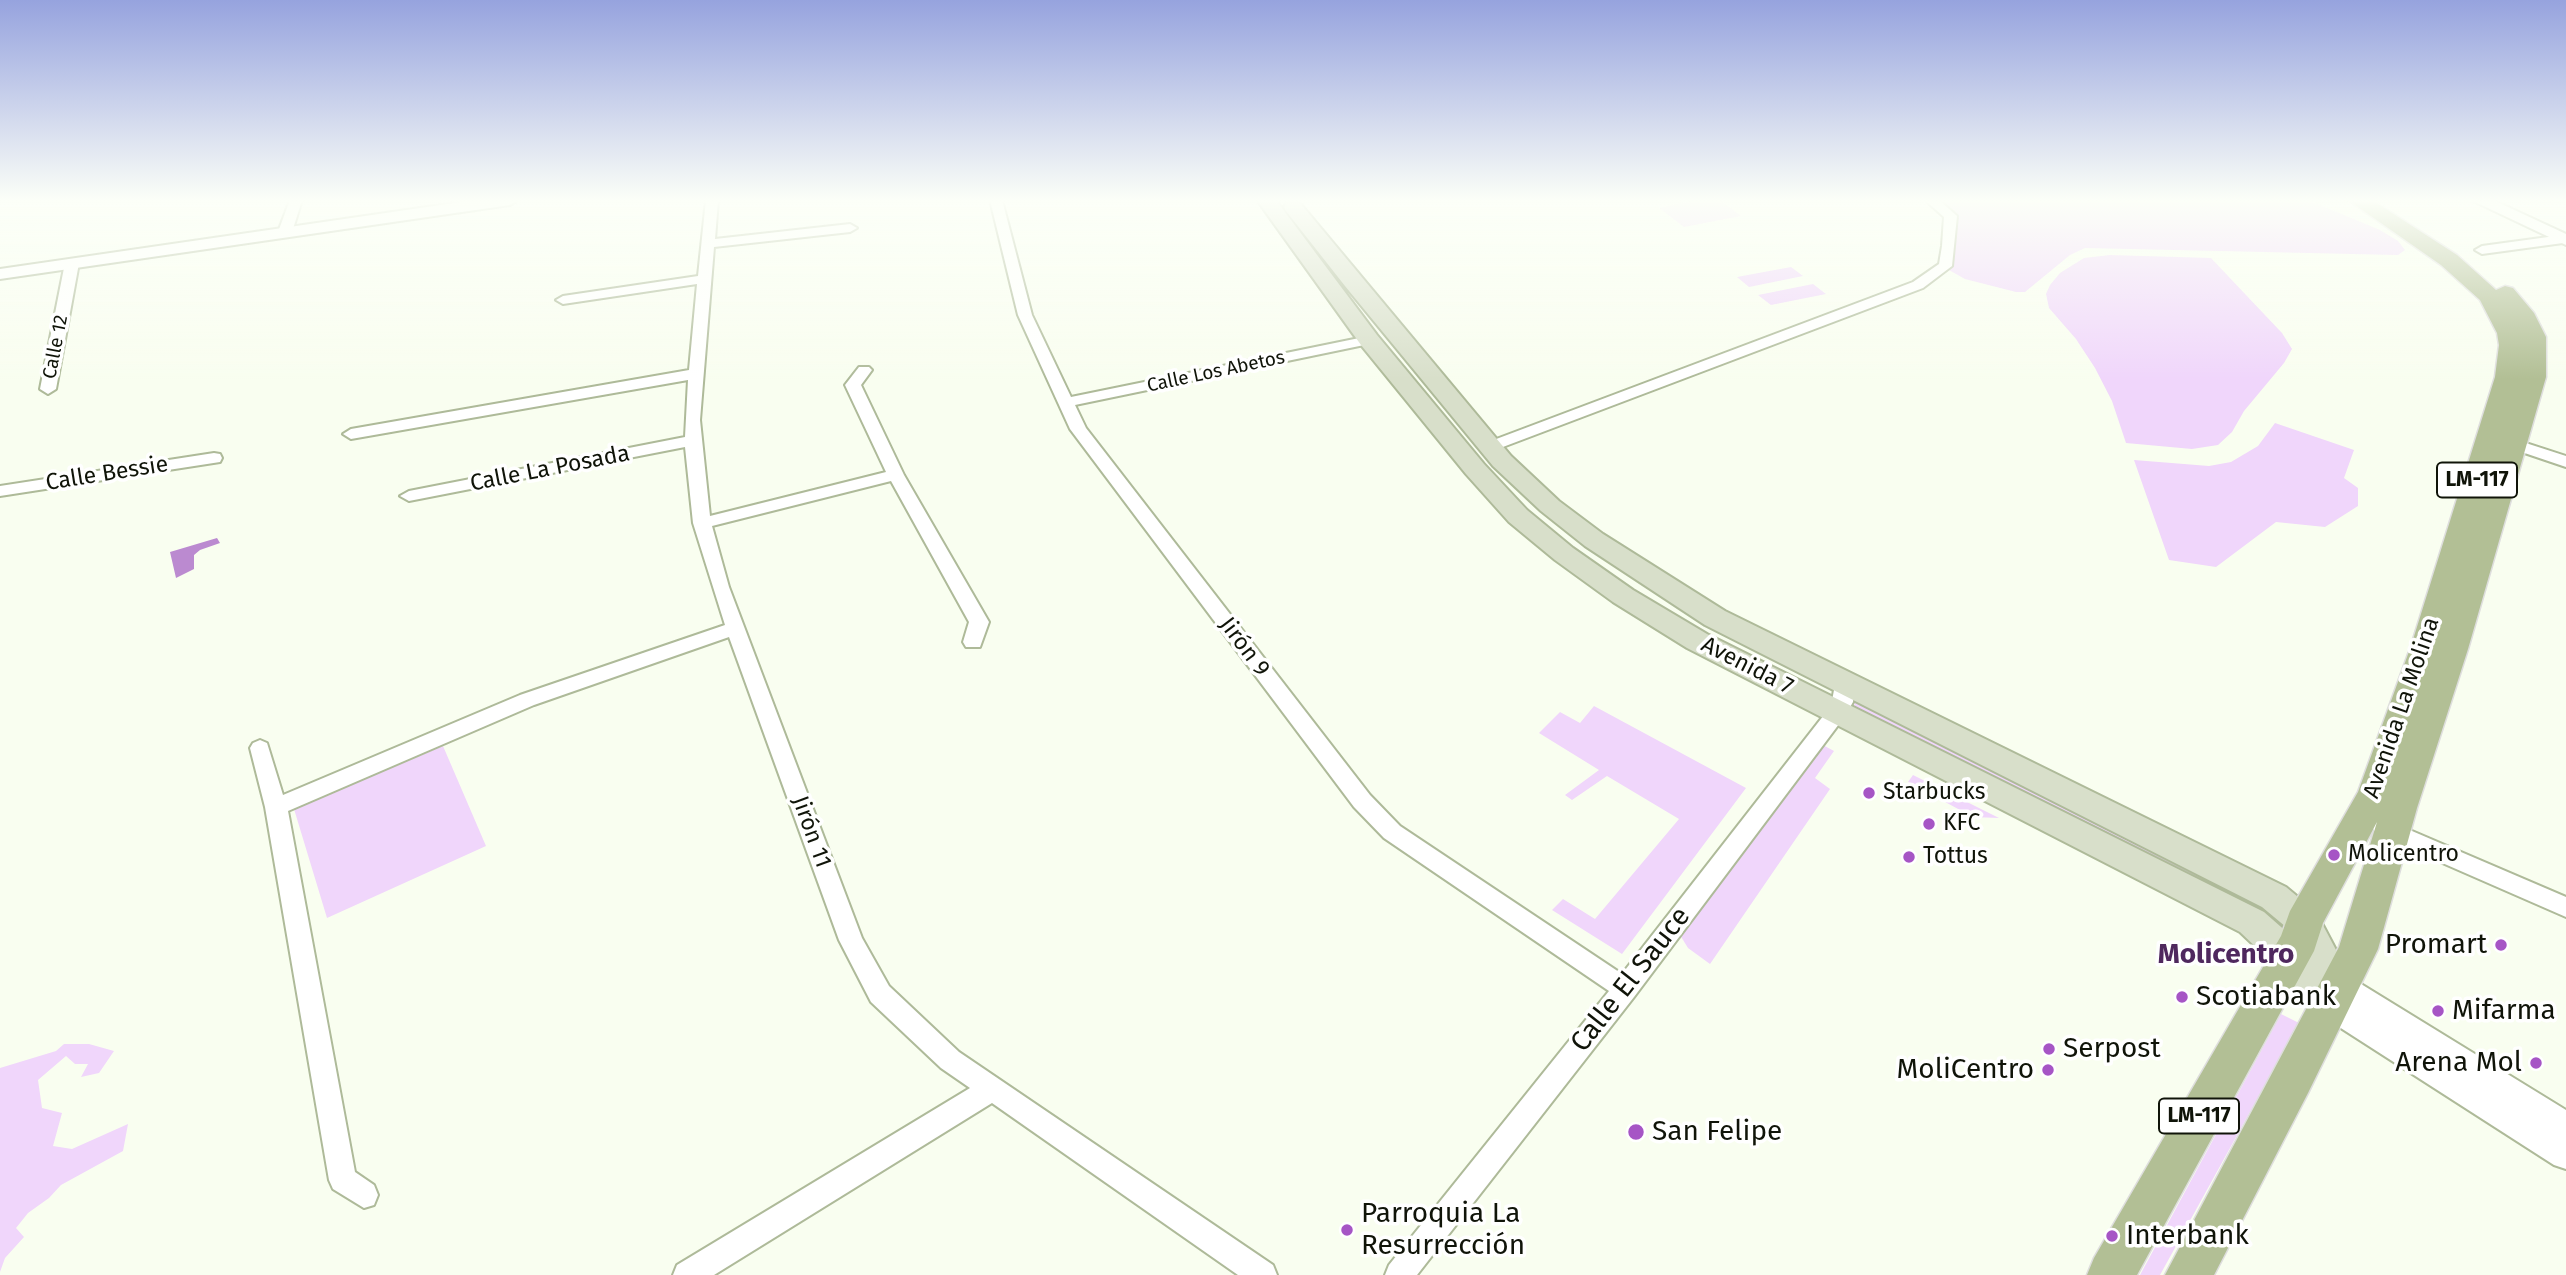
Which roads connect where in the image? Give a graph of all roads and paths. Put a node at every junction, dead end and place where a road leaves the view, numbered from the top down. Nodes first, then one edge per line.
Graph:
1 (92, 260) edge
2 (706, 260) edge
3 (1011, 260) edge
4 (1317, 260) edge
5 (1331, 260) edge
6 (1946, 260) edge
7 (2448, 260) edge
8 (2463, 260) edge
9 (72, 263) junction
10 (0, 274) edge
11 (704, 279) junction
12 (563, 300) dead end
13 (1369, 340) junction
14 (864, 370) dead end
15 (695, 374) junction
16 (48, 389) dead end
17 (1064, 403) junction
18 (1452, 422) junction
19 (351, 434) dead end
20 (2501, 440) junction
21 (692, 441) junction
22 (1489, 447) junction
23 (214, 458) dead end
24 (2566, 461) edge
25 (896, 475) junction
26 (0, 491) edge
27 (409, 496) dead end
28 (702, 523) junction
29 (736, 628) junction
30 (972, 642) dead end
31 (1837, 679) junction
32 (1838, 711) junction
33 (260, 748) dead end
34 (276, 807) junction
35 (2378, 825) junction
36 (2566, 907) edge
37 (2297, 940) junction
38 (1625, 989) junction
39 (2333, 995) junction
40 (992, 1089) junction
41 (2566, 1129) edge
42 (2566, 1153) edge
43 (364, 1195) dead end
44 (1256, 1273) edge
45 (687, 1275) edge
46 (1399, 1275) edge
47 (2110, 1275) edge
48 (2189, 1275) edge

1 - 9 street
2 - 11 street, Jirón 11
3 - 17 street, Jirón 9
4 - 13 main road, Avenida 7
5 - 18 main road, Avenida 7
6 - 22 street
7 - 20 main road, Avenida La Molina / LM-117
8 - 20 main road, Avenida La Molina / LM-117
9 - 10 street
9 - 16 street, Calle 12
11 - 12 street
11 - 15 street, Jirón 11
13 - 17 street, Calle Los Abetos
13 - 18 main road, Avenida 7
14 - 25 street
15 - 19 street
15 - 21 street, Jirón 11
17 - 38 street, Jirón 9
18 - 22 main road, Avenida 7
18 - 32 main road, Avenida 7
20 - 24 street
20 - 35 main road, Avenida La Molina / LM-117
21 - 27 street, Calle La Posada
21 - 28 street, Jirón 11
22 - 31 main road, Avenida 7
23 - 26 street, Calle Bessie
25 - 28 street
25 - 30 street
28 - 29 street, Jirón 11
29 - 34 street
29 - 40 street, Jirón 11
31 - 32 street
31 - 37 main road, Avenida 7
32 - 37 main road, Avenida 7
32 - 38 street, Calle El Sauce
33 - 34 street
34 - 43 street
35 - 36 street
35 - 37 main road, Avenida La Molina / LM-117
35 - 39 main road, Avenida La Molina / LM-117
37 - 39 main road, Avenida 7
37 - 47 main road, Avenida La Molina / LM-117
38 - 46 street, Calle El Sauce
39 - 41 street
39 - 42 street
39 - 48 main road, Avenida La Molina / LM-117
40 - 44 street, Jirón 11
40 - 45 street

